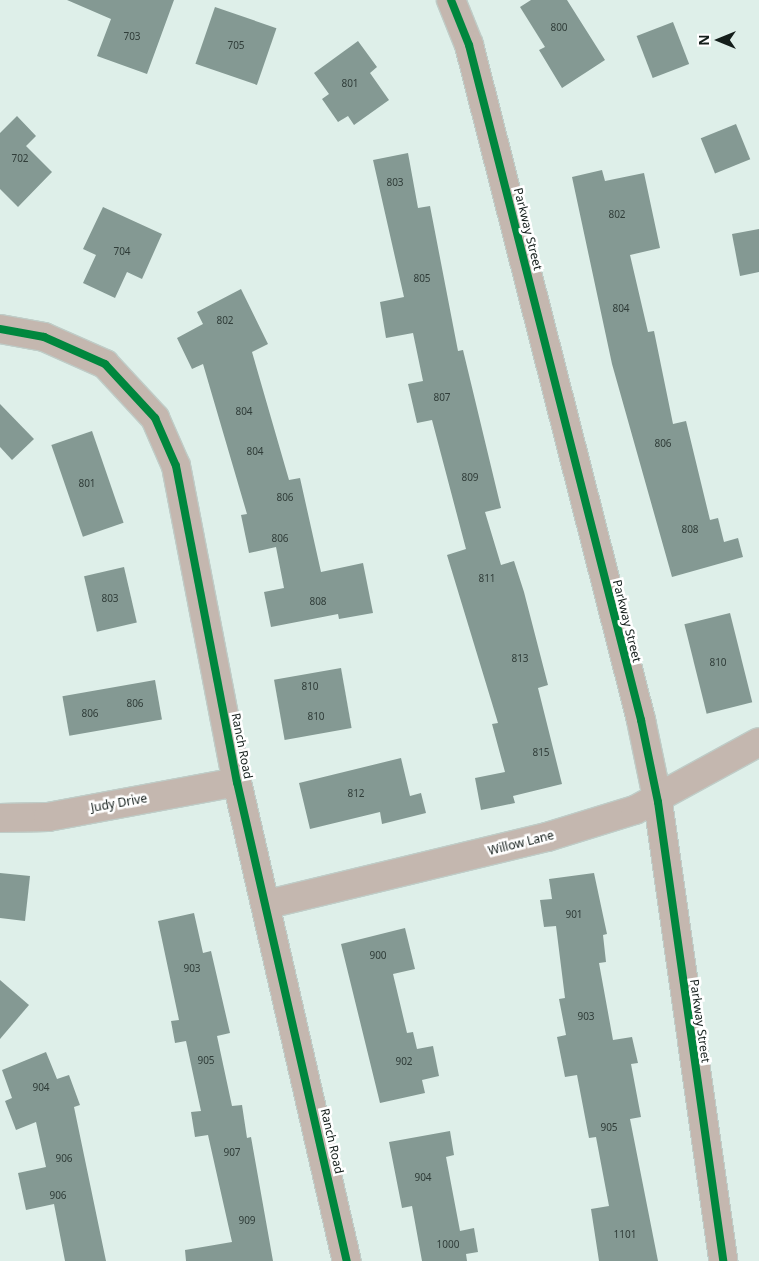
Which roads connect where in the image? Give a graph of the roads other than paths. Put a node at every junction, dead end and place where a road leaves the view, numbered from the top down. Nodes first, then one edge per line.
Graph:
1 (451, 0) edge
2 (0, 329) edge
3 (759, 742) edge
4 (237, 782) junction
5 (658, 802) junction
6 (0, 818) edge
7 (268, 904) junction
8 (347, 1261) edge
9 (723, 1261) edge

1 - 5 street, Parkway Street
2 - 4 street, Ranch Road
3 - 5 street, Willow Lane
4 - 6 street, Judy Drive
4 - 7 street, Ranch Road
5 - 7 street, Willow Lane
5 - 9 street, Parkway Street
7 - 8 street, Ranch Road

